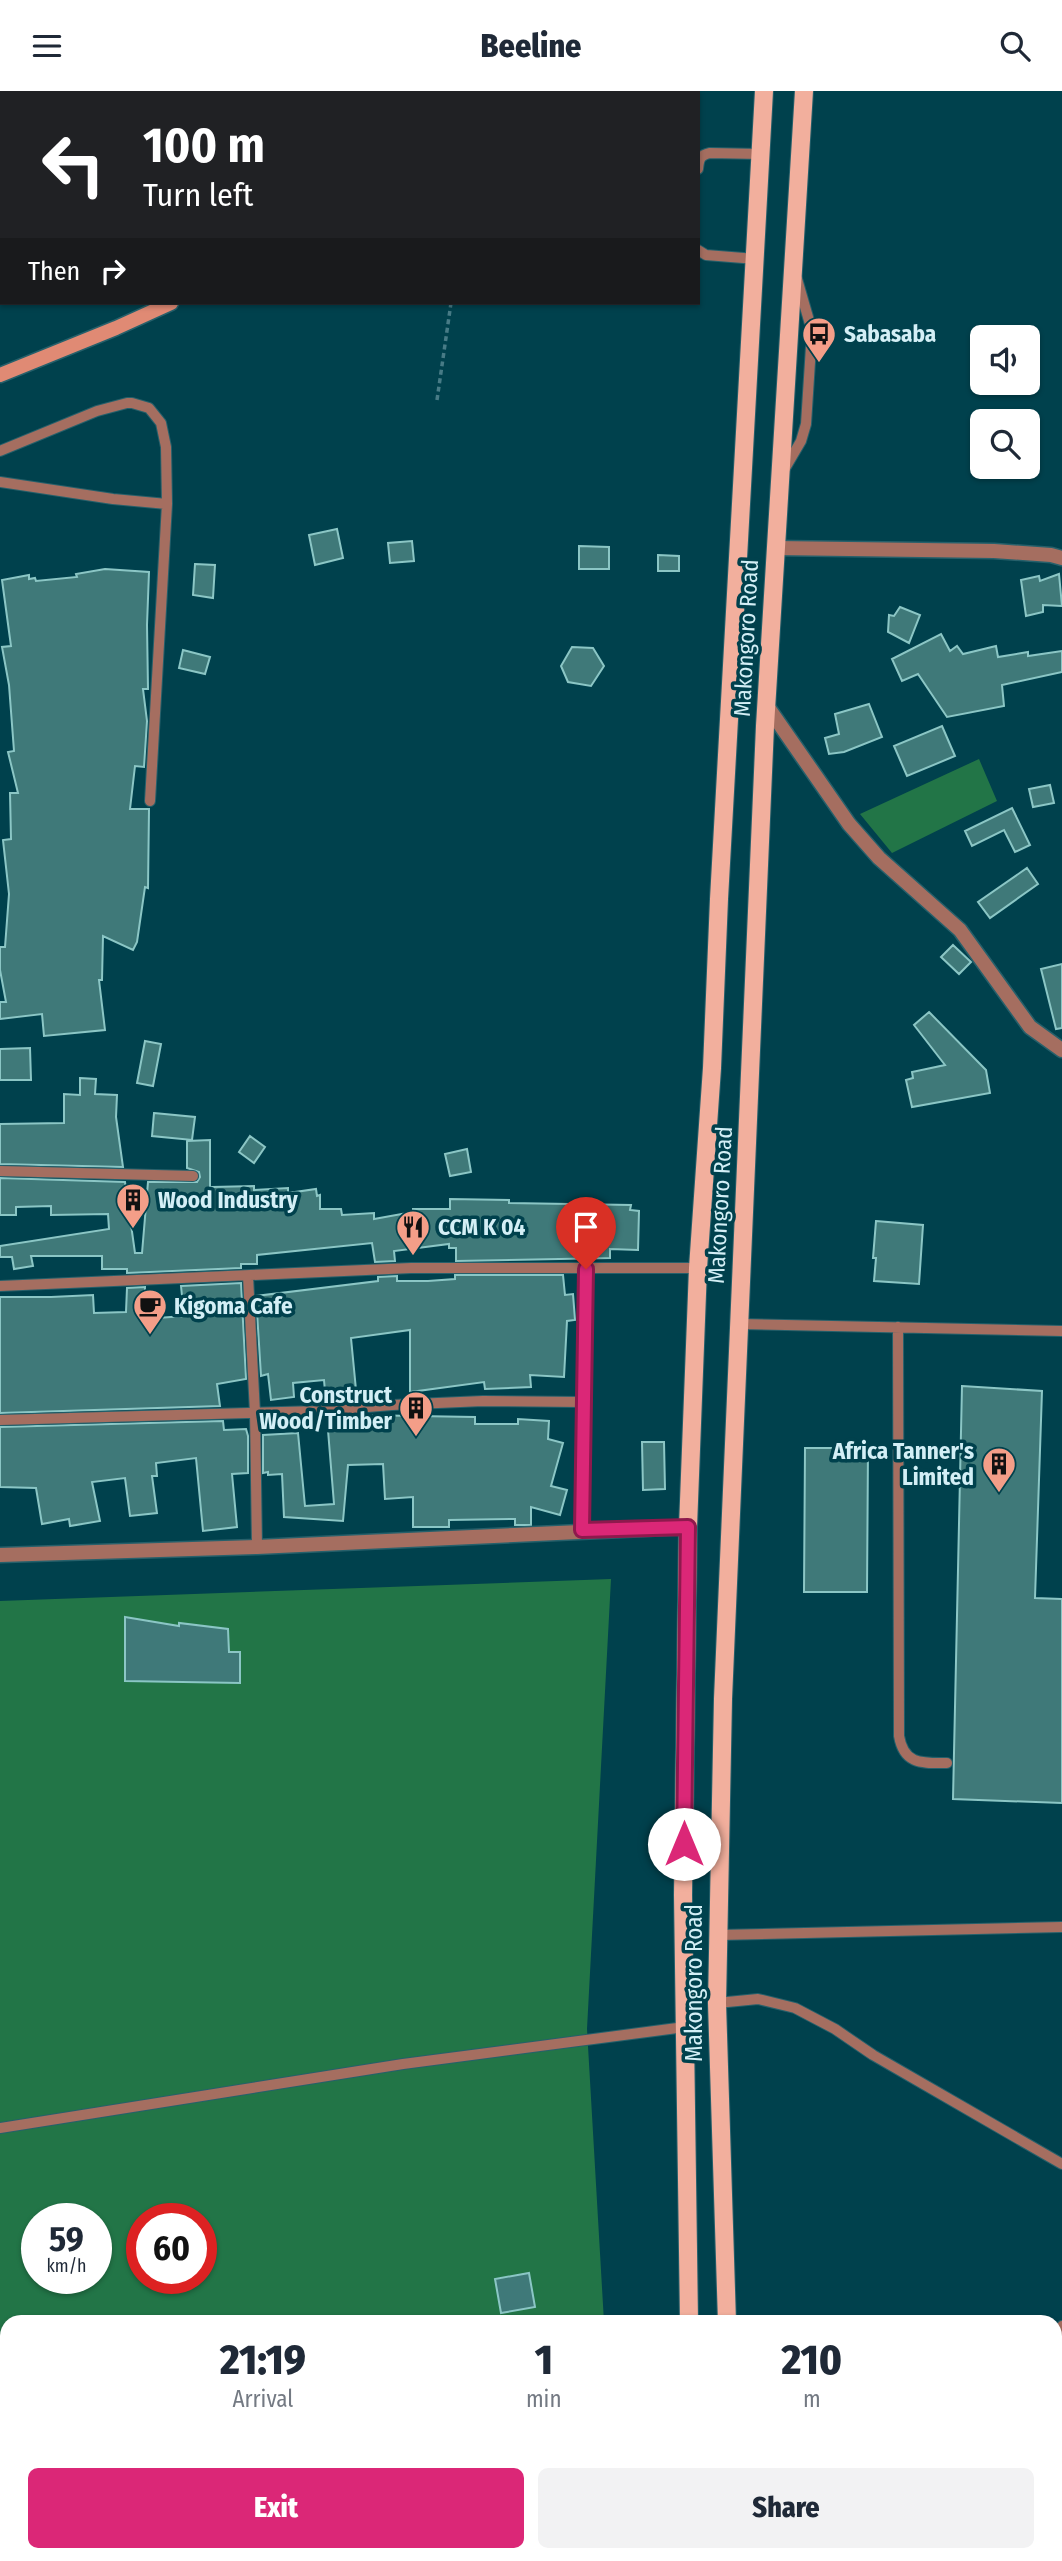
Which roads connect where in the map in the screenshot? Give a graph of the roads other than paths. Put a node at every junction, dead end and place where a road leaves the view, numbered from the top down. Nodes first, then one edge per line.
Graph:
1 (764, 91) edge
2 (804, 91) edge
3 (761, 154) junction
4 (700, 158) edge
5 (700, 251) edge
6 (756, 259) junction
7 (167, 305) edge
8 (0, 375) edge
9 (0, 451) edge
10 (0, 482) edge
11 (167, 504) junction
12 (776, 548) junction
13 (1058, 555) edge
14 (767, 706) junction
15 (150, 801) dead end
16 (1062, 1050) edge
17 (0, 1171) edge
18 (193, 1176) dead end
19 (698, 1268) junction
20 (586, 1269) junction
21 (248, 1276) junction
22 (0, 1286) edge
23 (739, 1324) junction
24 (898, 1327) junction
25 (1062, 1331) edge
26 (583, 1402) junction
27 (255, 1413) junction
28 (0, 1420) edge
29 (688, 1527) junction
30 (582, 1530) junction
31 (257, 1547) junction
32 (0, 1555) edge
33 (947, 1763) dead end
34 (1062, 1927) edge
35 (718, 1935) junction
36 (717, 2003) junction
37 (685, 2027) junction
38 (0, 2128) edge
39 (1062, 2164) edge
40 (689, 2315) edge
41 (727, 2315) edge

1 - 3 main road, Makongoro Road
2 - 12 main road, Makongoro Road
3 - 4 lane
3 - 6 main road, Makongoro Road
5 - 6 lane
6 - 19 main road, Makongoro Road
7 - 8 main road
9 - 11 lane
10 - 11 lane
11 - 15 lane
12 - 13 street
12 - 14 main road, Makongoro Road
14 - 16 street
14 - 23 main road, Makongoro Road
17 - 18 lane
19 - 20 lane
19 - 29 main road, Makongoro Road
20 - 21 lane
20 - 26 lane
21 - 22 lane
21 - 27 lane
23 - 24 lane
23 - 35 main road, Makongoro Road
24 - 25 lane
24 - 33 lane
26 - 27 lane
26 - 30 lane
27 - 28 lane
27 - 31 lane
29 - 30 street
29 - 37 main road, Makongoro Road
30 - 31 street
31 - 32 street
34 - 35 lane
35 - 36 main road, Makongoro Road
36 - 39 lane
36 - 41 main road, Makongoro Road
37 - 38 lane
37 - 40 main road, Makongoro Road

